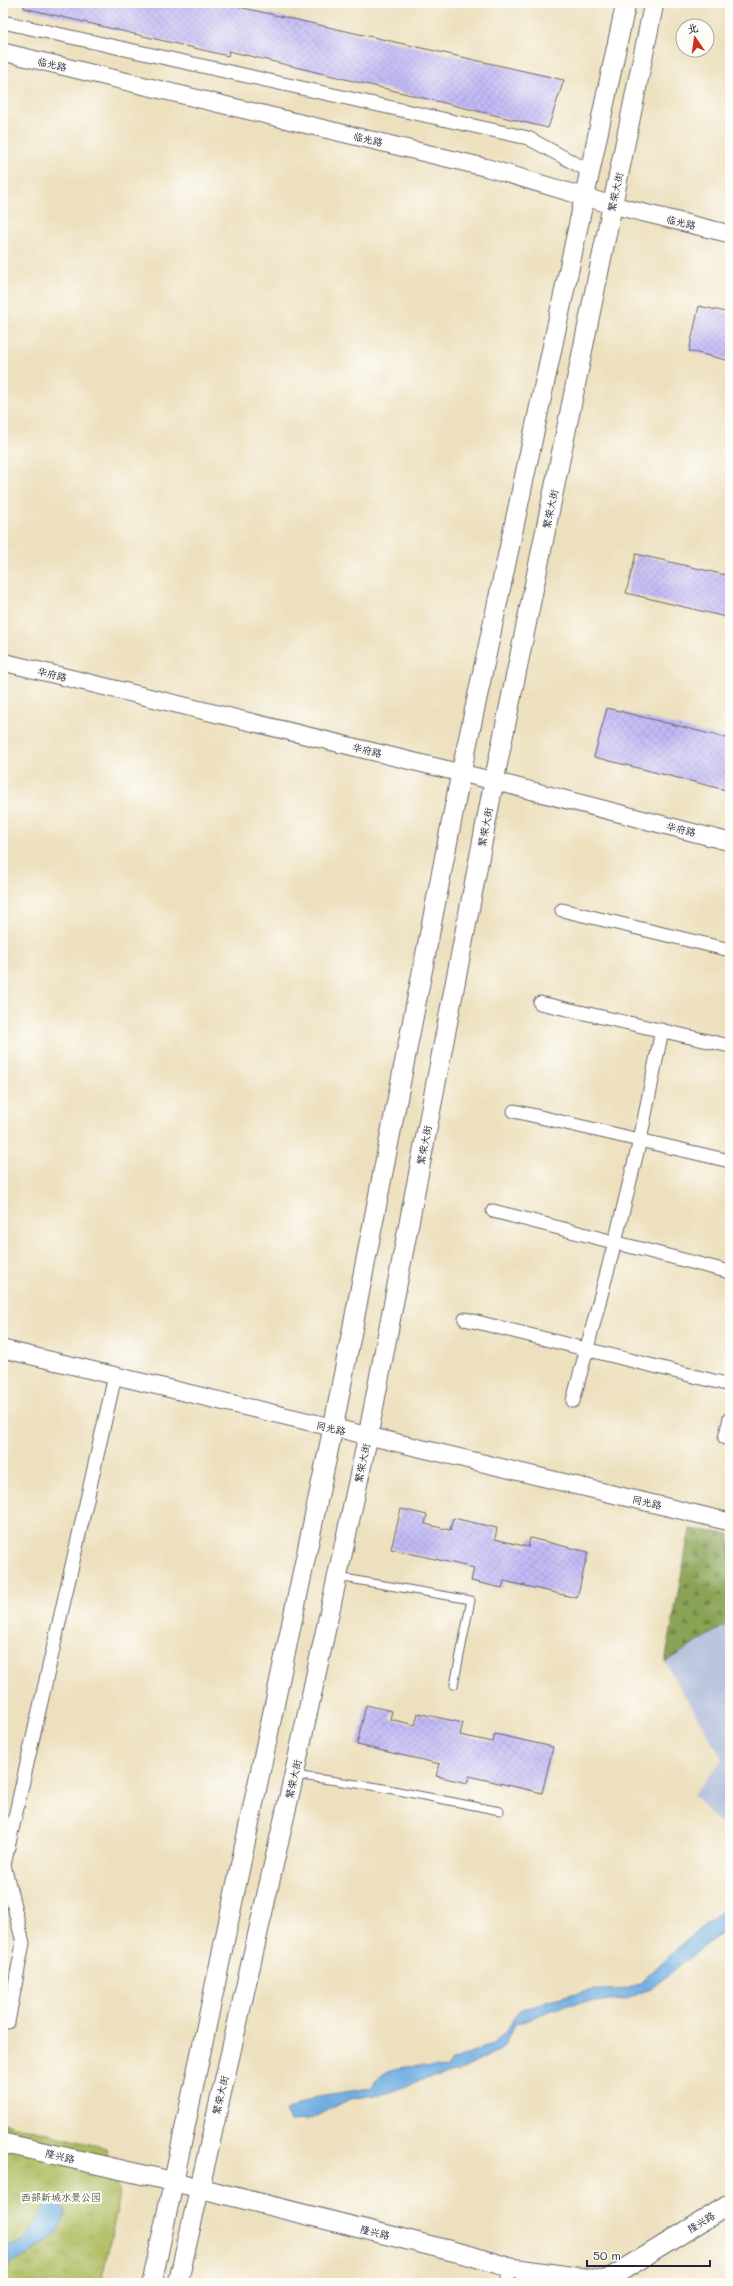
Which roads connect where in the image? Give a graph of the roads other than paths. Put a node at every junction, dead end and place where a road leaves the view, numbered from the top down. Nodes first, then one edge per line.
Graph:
1 (626, 3) edge
2 (654, 3) edge
3 (3, 22) edge
4 (3, 52) edge
5 (589, 171) junction
6 (583, 196) junction
7 (612, 205) junction
8 (730, 234) edge
9 (3, 662) edge
10 (461, 773) junction
11 (494, 781) junction
12 (730, 842) edge
13 (562, 910) dead end
14 (730, 950) edge
15 (540, 1003) dead end
16 (662, 1030) junction
17 (730, 1046) edge
18 (514, 1111) dead end
19 (640, 1140) junction
20 (730, 1161) edge
21 (493, 1211) dead end
22 (615, 1242) junction
23 (730, 1272) edge
24 (465, 1319) dead end
25 (3, 1349) edge
26 (585, 1349) junction
27 (115, 1376) junction
28 (730, 1385) edge
29 (572, 1401) dead end
30 (730, 1418) edge
31 (333, 1428) junction
32 (368, 1436) junction
33 (724, 1438) dead end
34 (730, 1522) edge
35 (338, 1577) junction
36 (454, 1685) dead end
37 (294, 1774) junction
38 (500, 1810) dead end
39 (3, 2021) edge
40 (3, 2142) edge
41 (175, 2182) junction
42 (199, 2188) junction
43 (730, 2204) edge
44 (508, 2276) edge
45 (152, 2283) edge
46 (178, 2283) edge

1 - 5 main road
2 - 7 main road, 繁荣大街
3 - 5 street
4 - 6 street, 临光路
5 - 6 main road
6 - 7 street, 临光路
6 - 10 main road
7 - 8 street, 临光路
7 - 11 main road, 繁荣大街
9 - 10 street, 华府路
10 - 11 street, 华府路
10 - 31 main road
11 - 12 street, 华府路
11 - 32 main road, 繁荣大街
13 - 14 street
15 - 16 street
16 - 17 street
16 - 19 street
18 - 19 street
19 - 20 street
19 - 22 street
21 - 22 street
22 - 23 street
22 - 26 street
24 - 26 street
25 - 27 street, 同光路
26 - 28 street
26 - 29 street
27 - 31 street, 同光路
27 - 39 street
30 - 33 street
31 - 32 street, 同光路
31 - 41 main road
32 - 34 street, 同光路
32 - 35 main road, 繁荣大街
35 - 36 lane
35 - 37 main road, 繁荣大街
37 - 38 lane
37 - 42 main road, 繁荣大街
40 - 41 main road, 隆兴路
41 - 42 main road, 隆兴路
41 - 45 main road
42 - 44 main road, 隆兴路
42 - 46 main road, 繁荣大街
43 - 44 main road, 隆兴路

